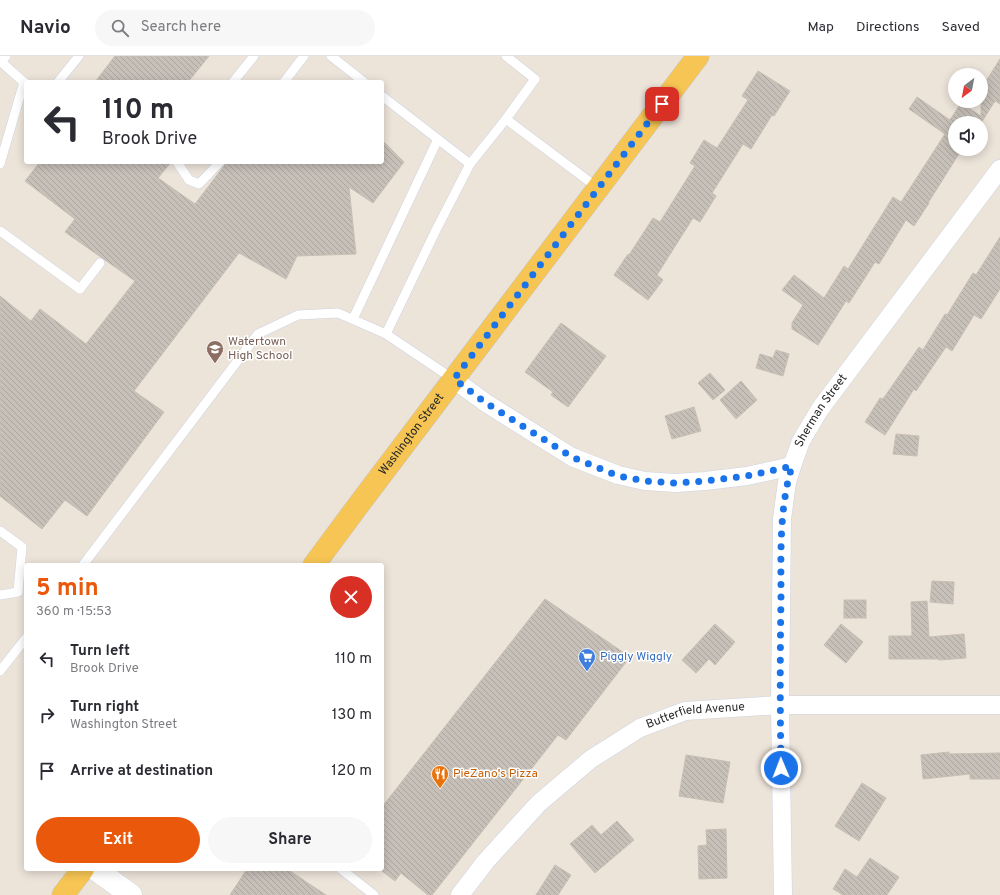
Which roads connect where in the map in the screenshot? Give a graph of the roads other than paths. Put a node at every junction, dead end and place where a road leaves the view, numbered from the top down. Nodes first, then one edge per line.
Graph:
1 (6, 56) edge
2 (79, 56) edge
3 (254, 56) edge
4 (304, 56) edge
5 (331, 56) edge
6 (506, 56) edge
7 (698, 56) edge
8 (60, 80) edge
9 (235, 80) edge
10 (286, 80) edge
11 (361, 80) edge
12 (24, 82) edge
13 (24, 86) edge
14 (384, 98) edge
15 (506, 119) junction
16 (438, 139) junction
17 (0, 164) edge
18 (178, 164) edge
19 (218, 164) edge
20 (470, 164) junction
21 (1000, 169) edge
22 (598, 188) junction
23 (0, 230) edge
24 (100, 264) dead end
25 (353, 320) junction
26 (386, 334) junction
27 (454, 379) junction
28 (792, 466) junction
29 (0, 531) edge
30 (85, 563) edge
31 (315, 563) edge
32 (18, 592) junction
33 (0, 595) edge
34 (24, 597) edge
35 (24, 641) edge
36 (0, 671) edge
37 (780, 705) junction
38 (1000, 705) edge
39 (81, 871) edge
40 (98, 871) edge
41 (344, 871) edge
42 (63, 895) edge
43 (131, 895) edge
44 (374, 895) edge
45 (460, 895) edge
46 (783, 895) edge

1 - 12 lane
2 - 8 lane
3 - 9 lane
4 - 10 lane
5 - 11 lane
6 - 15 lane
7 - 22 main road, Washington Street
13 - 17 lane
14 - 16 lane
15 - 20 lane
15 - 22 lane
16 - 20 lane
16 - 25 lane
18 - 19 lane
20 - 26 lane
21 - 28 street, Sherman Street
22 - 27 main road, Washington Street
23 - 24 lane
25 - 26 lane
25 - 30 lane
26 - 27 lane
27 - 28 street
27 - 31 main road, Washington Street
28 - 37 street, Sherman Street
29 - 32 lane
32 - 33 lane
32 - 34 lane
35 - 36 lane
37 - 38 street, Butterfield Avenue
37 - 45 street, Butterfield Avenue
37 - 46 street, Sherman Street
39 - 42 main road
40 - 43 street
41 - 44 lane

